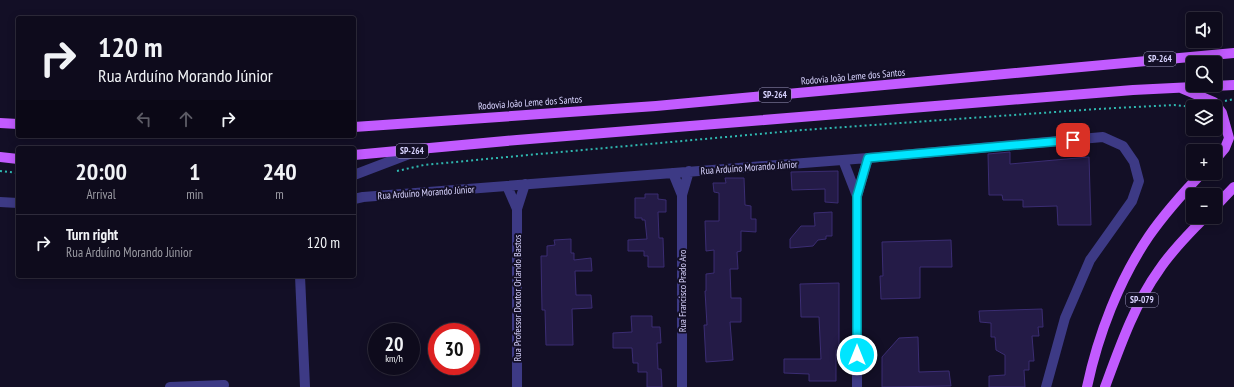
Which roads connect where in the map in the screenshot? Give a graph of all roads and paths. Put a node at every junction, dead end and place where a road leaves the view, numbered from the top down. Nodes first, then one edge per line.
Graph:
1 (1234, 53) edge
2 (1234, 85) edge
3 (1176, 87) junction
4 (1186, 106) edge
5 (0, 123) edge
6 (16, 124) edge
7 (356, 127) edge
8 (420, 150) junction
9 (1222, 152) edge
10 (356, 155) edge
11 (0, 158) edge
12 (868, 158) junction
13 (16, 159) edge
14 (843, 160) junction
15 (0, 171) edge
16 (689, 171) junction
17 (391, 172) dead end
18 (16, 173) edge
19 (673, 173) junction
20 (356, 174) edge
21 (1195, 180) edge
22 (525, 184) junction
23 (507, 186) junction
24 (1234, 187) edge
25 (682, 195) junction
26 (857, 196) junction
27 (1234, 196) edge
28 (356, 199) edge
29 (1222, 200) edge
30 (0, 202) edge
31 (16, 204) edge
32 (1222, 205) edge
33 (517, 209) junction
34 (1199, 224) edge
35 (300, 278) edge
36 (224, 384) dead end
37 (170, 387) edge
38 (305, 387) edge
39 (517, 387) edge
40 (682, 387) edge
41 (857, 387) edge
42 (1046, 387) edge
43 (1087, 387) edge
44 (1105, 387) edge

1 - 7 main road, Rodovia João Leme dos Santos / SP-264
2 - 3 main road, SP-264
3 - 8 main road, SP-264
3 - 9 main road
4 - 17 path
5 - 6 main road
8 - 10 main road, SP-264
8 - 20 street
11 - 13 main road
12 - 14 street, Rua Arduíno Morando Júnior
12 - 26 street
12 - 42 street, Rua Arduíno Morando Júnior
14 - 16 street, Rua Arduíno Morando Júnior
14 - 26 street
15 - 18 path
16 - 19 street, Rua Arduíno Morando Júnior
16 - 25 street, Rua Francisco Prado Aro
19 - 22 street, Rua Arduíno Morando Júnior
19 - 25 street, Rua Francisco Prado Aro
21 - 43 main road
22 - 23 street, Rua Arduíno Morando Júnior
22 - 33 street, Rua Professor Doutor Orlando Bastos
23 - 28 street, Rua Arduíno Morando Júnior
23 - 33 street, Rua Professor Doutor Orlando Bastos
24 - 29 main road
25 - 40 street, Rua Francisco Prado Aro
26 - 41 street
27 - 32 main road
30 - 31 street
33 - 39 street, Rua Professor Doutor Orlando Bastos
34 - 44 main road, SP-079
35 - 38 street
36 - 37 street

